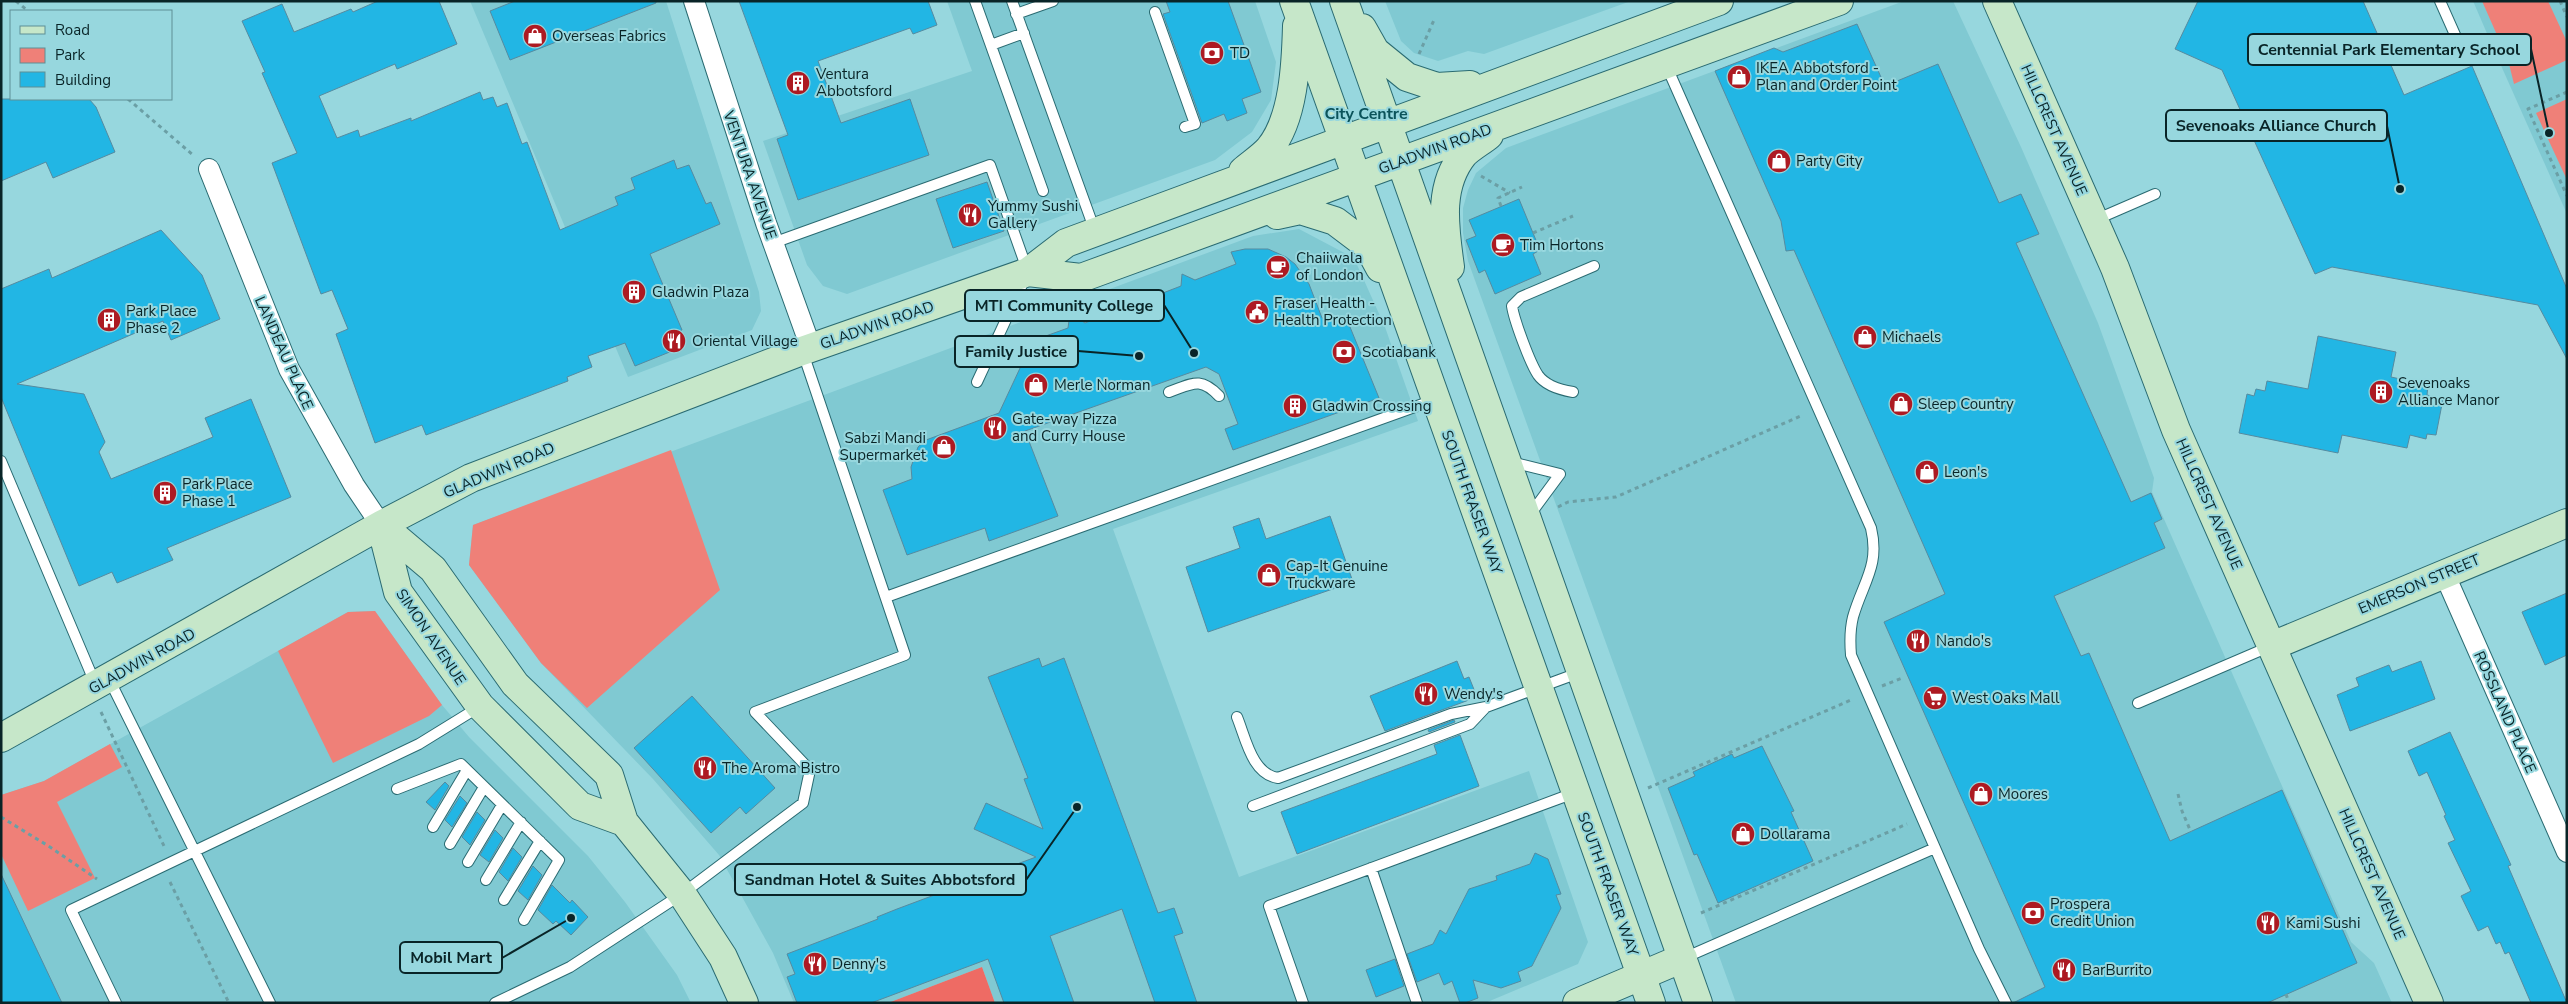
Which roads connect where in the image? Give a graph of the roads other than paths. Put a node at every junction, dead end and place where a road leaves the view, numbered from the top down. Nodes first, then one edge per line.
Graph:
1 (694, 1) edge
2 (975, 1) edge
3 (1012, 1) edge
4 (1053, 1) edge
5 (1345, 1) edge
6 (1719, 1) edge
7 (1839, 1) edge
8 (1997, 1) edge
9 (2440, 1) edge
10 (1296, 7) edge
11 (1155, 12) dead end
12 (1016, 14) junction
13 (1024, 34) junction
14 (991, 45) junction
15 (2464, 55) dead end
16 (1666, 64) junction
17 (1493, 84) junction
18 (1387, 123) junction
19 (1504, 124) junction
20 (1185, 127) dead end
21 (1343, 140) junction
22 (1401, 161) junction
23 (209, 168) road end
24 (1357, 178) junction
25 (1230, 182) junction
26 (1043, 191) dead end
27 (2155, 194) dead end
28 (2094, 221) junction
29 (1231, 224) junction
30 (1095, 232) junction
31 (774, 243) junction
32 (1594, 266) dead end
33 (1028, 272) junction
34 (1407, 319) junction
35 (1457, 321) junction
36 (807, 350) junction
37 (977, 382) dead end
38 (1169, 392) dead end
39 (1573, 392) dead end
40 (1218, 396) dead end
41 (1435, 399) junction
42 (1, 461) edge
43 (1506, 461) junction
44 (1527, 519) junction
45 (2567, 523) edge
46 (381, 525) junction
47 (2444, 573) junction
48 (886, 596) junction
49 (2272, 646) junction
50 (1581, 672) junction
51 (103, 683) junction
52 (1538, 688) junction
53 (2138, 703) dead end
54 (480, 706) junction
55 (1486, 707) junction
56 (1237, 717) dead end
57 (1, 738) edge
58 (467, 770) junction
59 (484, 787) junction
60 (397, 790) dead end
61 (1575, 793) junction
62 (502, 805) junction
63 (1253, 806) dead end
64 (520, 822) junction
65 (624, 822) junction
66 (433, 827) dead end
67 (540, 841) junction
68 (450, 844) dead end
69 (1935, 848) junction
70 (194, 851) junction
71 (2567, 852) edge
72 (468, 862) dead end
73 (1371, 868) junction
74 (486, 880) dead end
75 (682, 894) junction
76 (504, 900) dead end
77 (524, 920) dead end
78 (1683, 958) junction
79 (1641, 976) junction
80 (116, 1003) edge
81 (270, 1003) edge
82 (495, 1003) edge
83 (744, 1003) edge
84 (1303, 1003) edge
85 (1417, 1003) edge
86 (1577, 1003) edge
87 (1650, 1003) edge
88 (1698, 1003) edge
89 (2006, 1003) edge
90 (2429, 1003) edge

1 - 31 street, VENTURA AVENUE
2 - 14 lane
3 - 12 lane
4 - 12 lane
5 - 17 main road
5 - 18 main road
6 - 17 main road, GLADWIN ROAD
7 - 16 main road, GLADWIN ROAD
8 - 28 main road, HILLCREST AVENUE
9 - 15 lane
10 - 21 main road, SOUTH FRASER WAY
10 - 25 main road
11 - 20 lane
12 - 13 lane
13 - 14 lane
13 - 30 lane
14 - 26 lane
16 - 19 main road, GLADWIN ROAD
16 - 69 lane
17 - 18 main road, GLADWIN ROAD
18 - 21 main road, GLADWIN ROAD
18 - 22 main road
19 - 22 main road, GLADWIN ROAD
19 - 35 main road
21 - 24 main road, SOUTH FRASER WAY
21 - 25 main road, GLADWIN ROAD
22 - 24 main road, GLADWIN ROAD
22 - 35 main road
23 - 46 street, LANDEAU PLACE
24 - 29 main road, GLADWIN ROAD
24 - 34 main road, SOUTH FRASER WAY
25 - 30 main road, GLADWIN ROAD
27 - 28 lane
28 - 49 main road, HILLCREST AVENUE
29 - 33 main road, GLADWIN ROAD
29 - 34 main road
30 - 33 main road, GLADWIN ROAD
31 - 33 lane
31 - 36 street, VENTURA AVENUE
32 - 39 lane
33 - 36 main road, GLADWIN ROAD
33 - 37 lane
34 - 41 main road, SOUTH FRASER WAY
35 - 43 main road
36 - 46 main road, GLADWIN ROAD
36 - 48 lane
38 - 40 lane
41 - 48 lane
41 - 52 main road, SOUTH FRASER WAY
42 - 51 lane
43 - 44 main road
43 - 44 lane
44 - 50 main road
45 - 47 main road, EMERSON STREET
46 - 51 main road, GLADWIN ROAD
46 - 54 main road, SIMON AVENUE
46 - 65 main road
47 - 49 main road, EMERSON STREET
47 - 71 street, ROSSLAND PLACE
48 - 75 lane
49 - 53 lane
49 - 90 main road, HILLCREST AVENUE
50 - 52 lane
50 - 78 main road
51 - 57 main road, GLADWIN ROAD
51 - 70 lane
52 - 55 lane
52 - 61 main road, SOUTH FRASER WAY
54 - 65 main road, SIMON AVENUE
54 - 70 lane
55 - 56 lane
55 - 63 lane
58 - 59 lane
58 - 60 lane
58 - 66 lane
59 - 62 lane
59 - 68 lane
61 - 73 lane
61 - 79 main road, SOUTH FRASER WAY
62 - 64 lane
62 - 72 lane
64 - 67 lane
64 - 74 lane
65 - 75 main road
67 - 76 lane
67 - 77 lane
69 - 78 lane
69 - 89 lane
70 - 80 lane
70 - 81 lane
73 - 84 lane
73 - 85 lane
75 - 82 lane
75 - 83 main road
78 - 79 main road
78 - 88 main road
79 - 86 main road
79 - 87 main road, SOUTH FRASER WAY

